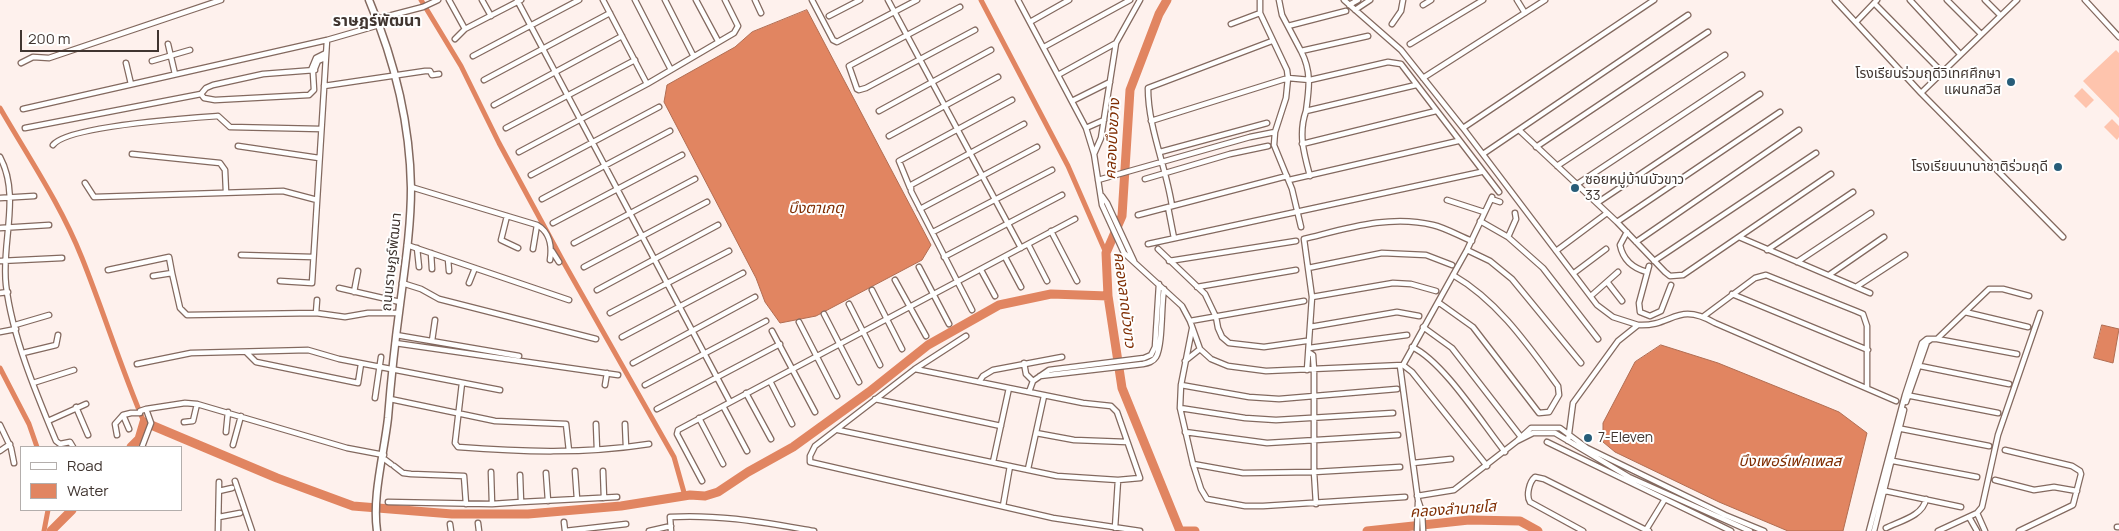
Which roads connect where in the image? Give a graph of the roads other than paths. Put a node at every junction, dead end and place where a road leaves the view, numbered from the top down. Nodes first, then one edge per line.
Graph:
1 (221, 0) edge
2 (369, 0) edge
3 (438, 0) edge
4 (449, 0) edge
5 (482, 0) edge
6 (579, 0) edge
7 (603, 0) edge
8 (635, 0) edge
9 (665, 0) edge
10 (696, 0) edge
11 (725, 0) edge
12 (755, 0) edge
13 (812, 0) edge
14 (860, 0) edge
15 (888, 0) edge
16 (917, 0) edge
17 (1018, 0) edge
18 (1070, 0) edge
19 (1130, 0) edge
20 (1140, 0) edge
21 (1267, 0) edge
22 (1279, 0) edge
23 (1344, 0) edge
24 (1358, 0) edge
25 (1370, 0) edge
26 (1403, 0) edge
27 (1431, 0) edge
28 (1483, 0) edge
29 (1517, 0) edge
30 (1545, 0) edge
31 (1654, 0) edge
32 (1835, 0) edge
33 (1910, 0) edge
34 (1947, 0) edge
35 (1985, 0) edge
36 (2017, 0) edge
37 (2085, 0) edge
38 (519, 1) edge
39 (1261, 1) edge
40 (1876, 1) edge
41 (1349, 5) junction
42 (1423, 5) dead end
43 (960, 7) dead end
44 (1355, 10) junction
45 (1346, 11) dead end
46 (894, 12) junction
47 (610, 13) junction
48 (761, 13) dead end
49 (1260, 13) junction
50 (1525, 13) junction
51 (1688, 15) dead end
52 (2000, 15) junction
53 (491, 16) junction
54 (829, 16) dead end
55 (378, 22) junction
56 (1030, 22) junction
57 (1856, 22) junction
58 (1230, 24) dead end
59 (1392, 24) dead end
60 (530, 25) junction
61 (1288, 26) junction
62 (465, 30) junction
63 (975, 30) dead end
64 (1708, 32) dead end
65 (1981, 34) junction
66 (622, 36) junction
67 (906, 36) junction
68 (1368, 36) dead end
69 (2119, 37) edge
70 (455, 39) dead end
71 (326, 40) junction
72 (1272, 41) junction
73 (718, 42) junction
74 (1116, 43) junction
75 (168, 44) dead end
76 (1410, 44) dead end
77 (1044, 47) junction
78 (542, 49) junction
79 (190, 50) dead end
80 (991, 50) dead end
81 (1301, 51) junction
82 (1960, 54) junction
83 (693, 55) junction
84 (1725, 55) dead end
85 (171, 56) junction
86 (326, 56) junction
87 (473, 56) dead end
88 (918, 59) junction
89 (635, 60) junction
90 (152, 61) dead end
91 (20, 63) dead end
92 (126, 63) dead end
93 (670, 68) junction
94 (313, 71) junction
95 (1941, 71) junction
96 (554, 72) junction
97 (175, 74) junction
98 (439, 74) dead end
99 (396, 75) junction
100 (1058, 75) junction
101 (1742, 75) dead end
102 (998, 77) dead end
103 (1288, 78) junction
104 (1423, 78) junction
105 (484, 80) dead end
106 (1310, 80) junction
107 (1110, 82) junction
108 (931, 83) junction
109 (131, 84) junction
110 (647, 84) junction
111 (1416, 85) junction
112 (324, 86) junction
113 (1921, 93) junction
114 (201, 94) junction
115 (1760, 94) dead end
116 (566, 96) junction
117 (1012, 100) dead end
118 (1072, 101) junction
119 (494, 105) dead end
120 (944, 106) junction
121 (659, 107) dead end
122 (23, 109) dead end
123 (879, 111) dead end
124 (1306, 111) junction
125 (1436, 111) junction
126 (1780, 112) dead end
127 (579, 120) junction
128 (1104, 120) junction
129 (1151, 121) junction
130 (1267, 123) dead end
131 (1024, 124) dead end
132 (25, 128) dead end
133 (506, 128) dead end
134 (1086, 128) junction
135 (1464, 128) junction
136 (321, 129) junction
137 (957, 129) junction
138 (1518, 130) junction
139 (1799, 130) dead end
140 (670, 131) dead end
141 (1275, 132) junction
142 (1224, 135) junction
143 (889, 136) dead end
144 (1458, 141) junction
145 (592, 143) junction
146 (1227, 144) junction
147 (1302, 144) junction
148 (53, 145) dead end
149 (238, 146) dead end
150 (1268, 146) dead end
151 (1037, 147) dead end
152 (1536, 148) junction
153 (519, 152) dead end
154 (969, 152) junction
155 (1160, 152) junction
156 (1816, 152) dead end
157 (132, 154) dead end
158 (1094, 154) junction
159 (1230, 154) junction
160 (1483, 154) junction
161 (0, 156) edge
162 (682, 156) dead end
163 (319, 158) junction
164 (1164, 162) junction
165 (604, 166) junction
166 (1557, 166) junction
167 (1052, 170) dead end
168 (1481, 172) junction
169 (1166, 173) junction
170 (1831, 174) dead end
171 (531, 175) dead end
172 (982, 176) junction
173 (1310, 176) junction
174 (1288, 178) junction
175 (694, 179) dead end
176 (1145, 179) dead end
177 (1098, 180) junction
178 (85, 184) dead end
179 (1576, 185) junction
180 (411, 187) junction
181 (910, 188) junction
182 (616, 190) junction
183 (226, 192) junction
184 (1499, 192) dead end
185 (1853, 192) dead end
186 (1062, 195) dead end
187 (34, 196) dead end
188 (0, 198) edge
189 (9, 198) junction
190 (542, 199) dead end
191 (317, 200) junction
192 (994, 200) junction
193 (1447, 200) dead end
194 (707, 202) dead end
195 (1500, 202) dead end
196 (1597, 203) junction
197 (1170, 206) junction
198 (920, 208) junction
199 (1298, 212) junction
200 (1484, 212) junction
201 (1514, 213) dead end
202 (1607, 213) junction
203 (1871, 213) dead end
204 (629, 214) junction
205 (1138, 215) dead end
206 (506, 216) junction
207 (1075, 219) dead end
208 (1480, 221) junction
209 (1617, 222) junction
210 (553, 223) dead end
211 (1007, 224) junction
212 (50, 225) dead end
213 (537, 225) junction
214 (718, 225) dead end
215 (0, 228) edge
216 (9, 228) junction
217 (1301, 228) dead end
218 (1052, 231) junction
219 (933, 232) junction
220 (1627, 232) junction
221 (641, 236) junction
222 (1884, 236) dead end
223 (1508, 237) junction
224 (1739, 237) junction
225 (2063, 237) dead end
226 (1174, 238) junction
227 (1472, 241) junction
228 (1296, 242) dead end
229 (1636, 242) junction
230 (574, 243) dead end
231 (407, 244) junction
232 (1028, 244) junction
233 (1148, 244) dead end
234 (418, 248) junction
235 (518, 248) dead end
236 (1020, 248) junction
237 (533, 249) dead end
238 (551, 249) junction
239 (1158, 249) dead end
240 (1606, 249) dead end
241 (1467, 250) junction
242 (1767, 250) junction
243 (729, 251) dead end
244 (1556, 251) junction
245 (431, 253) junction
246 (241, 255) dead end
247 (1906, 255) dead end
248 (313, 256) junction
249 (944, 257) junction
250 (1005, 257) junction
251 (62, 258) dead end
252 (448, 259) junction
253 (7, 260) junction
254 (550, 260) dead end
255 (654, 260) junction
256 (0, 261) edge
257 (1168, 261) junction
258 (1654, 261) junction
259 (559, 262) dead end
260 (1797, 262) junction
261 (1452, 265) dead end
262 (419, 267) dead end
263 (584, 267) dead end
264 (919, 267) dead end
265 (475, 268) junction
266 (1308, 268) junction
267 (432, 269) dead end
268 (108, 270) dead end
269 (981, 270) junction
270 (1296, 270) dead end
271 (358, 271) dead end
272 (449, 271) dead end
273 (1618, 272) dead end
274 (172, 273) junction
275 (742, 273) dead end
276 (1574, 273) junction
277 (1453, 275) junction
278 (1829, 275) junction
279 (152, 276) dead end
280 (389, 280) dead end
281 (895, 280) dead end
282 (1077, 280) dead end
283 (280, 281) dead end
284 (1047, 281) dead end
285 (957, 282) junction
286 (402, 283) junction
287 (469, 283) dead end
288 (666, 283) junction
289 (1608, 283) junction
290 (1159, 284) junction
291 (1671, 285) dead end
292 (1021, 287) dead end
293 (1197, 287) junction
294 (1856, 287) junction
295 (339, 288) dead end
296 (1164, 289) junction
297 (597, 290) dead end
298 (872, 290) dead end
299 (1436, 291) dead end
300 (8, 292) junction
301 (354, 292) junction
302 (0, 293) edge
303 (1870, 293) dead end
304 (1732, 294) junction
305 (934, 295) junction
306 (1592, 295) junction
307 (755, 296) dead end
308 (996, 296) dead end
309 (2029, 296) dead end
310 (1312, 297) junction
311 (386, 299) junction
312 (317, 300) dead end
313 (569, 300) dead end
314 (1304, 301) dead end
315 (1622, 301) dead end
316 (400, 302) junction
317 (1438, 302) junction
318 (849, 304) dead end
319 (679, 307) junction
320 (910, 308) junction
321 (972, 310) dead end
322 (1965, 312) junction
323 (316, 313) junction
324 (399, 313) junction
325 (610, 313) dead end
326 (2040, 313) dead end
327 (824, 314) dead end
328 (49, 315) dead end
329 (1419, 316) dead end
330 (1704, 316) junction
331 (1216, 317) junction
332 (887, 319) junction
333 (435, 320) dead end
334 (1190, 320) junction
335 (766, 321) dead end
336 (798, 322) dead end
337 (949, 324) dead end
338 (1638, 325) junction
339 (16, 327) junction
340 (1310, 327) junction
341 (1423, 327) junction
342 (2028, 327) dead end
343 (1192, 329) junction
344 (772, 331) dead end
345 (0, 332) edge
346 (692, 332) junction
347 (863, 332) junction
348 (58, 335) dead end
349 (396, 335) junction
350 (1407, 335) dead end
351 (926, 336) dead end
352 (966, 336) dead end
353 (622, 337) dead end
354 (596, 339) dead end
355 (1598, 339) dead end
356 (1937, 339) junction
357 (432, 341) junction
358 (1306, 341) dead end
359 (395, 343) junction
360 (780, 344) junction
361 (840, 344) junction
362 (1412, 347) junction
363 (902, 349) dead end
364 (1200, 350) junction
365 (1310, 350) junction
366 (1868, 350) junction
367 (246, 352) junction
368 (24, 353) junction
369 (704, 354) junction
370 (2017, 354) dead end
371 (519, 356) dead end
372 (817, 356) junction
373 (381, 357) dead end
374 (1062, 357) dead end
375 (1185, 362) junction
376 (634, 363) dead end
377 (1581, 363) dead end
378 (137, 364) dead end
379 (361, 364) junction
380 (1024, 364) junction
381 (880, 365) dead end
382 (1916, 365) junction
383 (1401, 366) junction
384 (379, 367) junction
385 (793, 368) junction
386 (1085, 368) junction
387 (914, 369) junction
388 (74, 370) dead end
389 (392, 370) junction
390 (1308, 370) junction
391 (1314, 370) junction
392 (607, 373) junction
393 (618, 375) dead end
394 (717, 378) junction
395 (770, 381) junction
396 (1033, 381) junction
397 (859, 382) dead end
398 (979, 382) junction
399 (33, 383) junction
400 (462, 383) junction
401 (2009, 384) dead end
402 (605, 385) dead end
403 (645, 385) dead end
404 (1181, 385) junction
405 (1008, 388) junction
406 (1867, 388) junction
407 (1398, 389) dead end
408 (500, 390) dead end
409 (1029, 392) junction
410 (746, 393) junction
411 (1906, 395) junction
412 (837, 396) dead end
413 (1044, 396) junction
414 (1312, 396) junction
415 (375, 398) dead end
416 (390, 399) junction
417 (875, 400) junction
418 (1896, 401) dead end
419 (730, 402) junction
420 (86, 404) dead end
421 (197, 404) junction
422 (723, 406) junction
423 (76, 407) junction
424 (1180, 408) junction
425 (146, 409) junction
426 (657, 409) dead end
427 (228, 412) junction
428 (816, 412) dead end
429 (1998, 412) dead end
430 (458, 413) junction
431 (1393, 413) dead end
432 (123, 415) junction
433 (241, 416) junction
434 (1313, 417) junction
435 (700, 418) junction
436 (48, 421) junction
437 (184, 422) dead end
438 (596, 424) dead end
439 (626, 424) dead end
440 (792, 424) dead end
441 (0, 426) edge
442 (1001, 426) junction
443 (1897, 428) junction
444 (129, 429) dead end
445 (838, 430) junction
446 (226, 432) dead end
447 (1185, 432) junction
448 (1036, 433) junction
449 (1570, 434) junction
450 (88, 435) dead end
451 (117, 435) dead end
452 (1398, 435) dead end
453 (770, 439) dead end
454 (1520, 439) junction
455 (1312, 441) junction
456 (1568, 441) junction
457 (1127, 442) junction
458 (1547, 442) dead end
459 (10, 444) junction
460 (649, 444) dead end
461 (233, 445) dead end
462 (72, 446) edge
463 (142, 446) edge
464 (1989, 446) dead end
465 (626, 448) junction
466 (597, 450) junction
467 (2006, 450) dead end
468 (0, 451) edge
469 (569, 451) junction
470 (746, 451) dead end
471 (1504, 452) junction
472 (384, 457) junction
473 (1451, 459) dead end
474 (1889, 460) junction
475 (993, 462) junction
476 (14, 463) dead end
477 (1413, 463) junction
478 (723, 464) dead end
479 (1193, 464) junction
480 (1010, 466) junction
481 (1487, 466) junction
482 (1400, 467) dead end
483 (1028, 469) junction
484 (576, 471) dead end
485 (603, 471) dead end
486 (490, 472) dead end
487 (1314, 472) junction
488 (546, 473) dead end
489 (520, 475) dead end
490 (1977, 477) dead end
491 (1118, 480) junction
492 (1995, 480) dead end
493 (219, 482) dead end
494 (235, 482) dead end
495 (702, 482) dead end
496 (232, 488) dead end
497 (1881, 490) junction
498 (219, 491) junction
499 (1669, 491) junction
500 (2077, 491) junction
501 (617, 497) dead end
502 (1405, 497) dead end
503 (604, 498) junction
504 (1418, 498) junction
505 (576, 499) junction
506 (1926, 499) junction
507 (1664, 500) junction
508 (548, 501) junction
509 (388, 502) dead end
510 (521, 502) junction
511 (466, 504) junction
512 (492, 504) junction
513 (1316, 504) junction
514 (1003, 506) junction
515 (1961, 507) dead end
516 (240, 513) dead end
517 (1977, 513) junction
518 (218, 517) junction
519 (1969, 517) junction
520 (564, 522) dead end
521 (478, 523) dead end
522 (450, 524) dead end
523 (626, 524) dead end
524 (1115, 528) junction
525 (1886, 528) dead end
526 (671, 529) edge
527 (1636, 529) edge
528 (218, 531) edge
529 (252, 531) edge
530 (377, 531) edge
531 (451, 531) edge
532 (479, 531) edge
533 (565, 531) edge
534 (648, 531) edge
535 (814, 531) edge
536 (1140, 531) edge
537 (1417, 531) edge
538 (1423, 531) edge
539 (1583, 531) edge
540 (1647, 531) edge
541 (1731, 531) edge
542 (1750, 531) edge
543 (1764, 531) edge
544 (1869, 531) edge
545 (1874, 531) edge
546 (1938, 531) edge
547 (1977, 531) edge
548 (1985, 531) edge
549 (2019, 531) edge

1 - 91 street
2 - 55 street, ถนนราษฏร์พัฒนา
3 - 55 street
4 - 62 street
5 - 53 street
6 - 60 street
7 - 47 street
8 - 93 street
9 - 83 street
10 - 73 street
11 - 73 street
12 - 48 street
13 - 46 street
14 - 54 street
15 - 46 street
16 - 46 street
17 - 56 street
18 - 56 street
19 - 77 street
20 - 74 street
21 - 39 street
22 - 61 street
23 - 41 street
24 - 41 street
25 - 44 street
26 - 59 street
27 - 42 street
28 - 76 street
29 - 50 street
30 - 50 street
31 - 135 street
32 - 57 street
33 - 82 street
34 - 65 street
35 - 52 street
36 - 52 street
37 - 69 street
38 - 53 street
38 - 60 street
39 - 49 street
40 - 57 street
40 - 95 street
41 - 44 street
43 - 67 street
44 - 104 street
45 - 61 street
46 - 67 street
47 - 66 street
47 - 78 street
49 - 58 street
49 - 72 street
50 - 104 street
51 - 138 street
52 - 65 street
53 - 62 street
55 - 71 street
55 - 99 street, ถนนราษฏร์พัฒนา
56 - 77 street
57 - 113 street
60 - 78 street
60 - 87 street
61 - 81 street
62 - 70 street
63 - 88 street
64 - 152 street
65 - 82 street
66 - 89 street
66 - 96 street
67 - 88 street
67 - 88 street
68 - 81 street
71 - 86 street
71 - 97 street
72 - 103 street
72 - 129 street
73 - 83 street
74 - 100 street
74 - 107 street
75 - 85 street
77 - 100 street
78 - 96 street
78 - 105 street
79 - 85 street
80 - 108 street
81 - 106 street
82 - 95 street
83 - 93 street
84 - 166 street
85 - 90 street
85 - 97 street
86 - 94 street
86 - 112 street
88 - 108 street
89 - 110 street
89 - 116 street
92 - 109 street
93 - 110 street
94 - 114 street
94 - 114 street
95 - 113 street
96 - 116 street
96 - 119 street
97 - 109 street
98 - 99 street
99 - 112 street
99 - 180 street, ถนนราษฏร์พัฒนา
100 - 118 street
101 - 179 street
102 - 120 street
103 - 106 street
103 - 129 street
103 - 141 street
104 - 135 street
106 - 111 street
106 - 124 street
107 - 118 street
107 - 128 street
108 - 120 street
108 - 123 street
109 - 122 street
110 - 127 street
111 - 124 street
111 - 125 street
112 - 136 street
113 - 225 street
114 - 132 street
115 - 196 street
116 - 127 street
116 - 133 street
117 - 137 street
118 - 134 street
120 - 137 street
120 - 143 street
121 - 145 street
124 - 147 street
125 - 144 street
125 - 147 street
126 - 209 street
127 - 145 street
127 - 153 street
128 - 134 street
128 - 158 street
129 - 155 street
130 - 142 street
131 - 154 street
134 - 158 street
135 - 160 street
136 - 148 street
136 - 163 street
137 - 154 street
137 - 181 street
138 - 152 street
138 - 160 street
139 - 229 street
140 - 165 street
141 - 146 street
141 - 174 street
142 - 146 street
142 - 155 street
144 - 168 street
144 - 173 street
145 - 165 street
145 - 171 street
146 - 159 street
146 - 164 street
147 - 173 street
149 - 163 street
150 - 159 street
151 - 172 street
152 - 166 street
154 - 172 street
154 - 181 street
155 - 164 street
156 - 258 street
157 - 183 street
158 - 177 street
159 - 169 street
160 - 244 street
161 - 189 street
162 - 182 street
163 - 191 street
164 - 169 street
164 - 177 street
165 - 182 street
165 - 190 street
166 - 179 street
167 - 192 street
168 - 184 street
168 - 199 street
169 - 176 street
169 - 197 street
170 - 224 street
172 - 192 street
172 - 198 street
173 - 174 street
174 - 197 street
174 - 199 street
175 - 204 street
177 - 290 street
178 - 183 street
179 - 196 street
180 - 206 street
180 - 231 street, ถนนราษฏร์พัฒนา
181 - 198 street
182 - 204 street
182 - 210 street
183 - 191 street
185 - 242 street
186 - 211 street
187 - 189 street
188 - 189 street
189 - 216 street
191 - 248 street
192 - 211 street
192 - 219 street
193 - 200 street
194 - 221 street
195 - 200 street
196 - 202 street
197 - 205 street
197 - 226 street
198 - 219 street
199 - 217 street
199 - 226 street
200 - 208 street
201 - 223 street
202 - 209 street
202 - 244 street
203 - 260 street
204 - 221 street
204 - 230 street
206 - 213 street
206 - 235 street
207 - 218 street
208 - 223 street
208 - 227 street
209 - 220 street
211 - 236 street
211 - 249 street
212 - 216 street
213 - 237 street
213 - 238 street
214 - 255 street
215 - 216 street
216 - 253 street
218 - 232 street
218 - 282 street
219 - 249 street
220 - 229 street
220 - 291 street
221 - 255 street
221 - 263 street
222 - 278 street
223 - 355 street
224 - 242 street
224 - 258 street
226 - 233 street
227 - 241 street
227 - 266 street
228 - 257 street
229 - 258 street
231 - 234 street
231 - 286 street, ถนนราษฏร์พัฒนา
232 - 236 street
232 - 284 street
234 - 245 street
234 - 262 street
236 - 250 street
238 - 254 street
238 - 259 street
239 - 257 street
240 - 276 street
241 - 277 street
241 - 377 street
242 - 260 street
243 - 288 street
244 - 276 street
245 - 252 street
245 - 267 street
246 - 248 street
247 - 294 street
248 - 283 street
249 - 285 street
250 - 269 street
250 - 292 street
251 - 253 street
252 - 265 street
252 - 272 street
253 - 256 street
253 - 300 street
255 - 288 street
255 - 297 street
257 - 293 street
260 - 278 street
261 - 266 street
264 - 305 street
265 - 287 street
265 - 313 street
266 - 310 street
268 - 274 street
269 - 285 street
269 - 308 street
270 - 293 street
271 - 301 street
273 - 289 street
274 - 279 street
274 - 323 street
275 - 319 street
276 - 306 street
277 - 317 street
277 - 317 street
278 - 294 street
280 - 311 street
281 - 320 street
285 - 305 street
285 - 321 street
286 - 316 street, ถนนราษฏร์พัฒนา
286 - 354 street
288 - 319 street
288 - 325 street
289 - 306 street
289 - 315 street
290 - 296 street
290 - 386 street
293 - 331 street
294 - 303 street
295 - 301 street
296 - 334 street
296 - 386 street
298 - 332 street
299 - 310 street
300 - 302 street
300 - 339 street
301 - 311 street
304 - 330 street
304 - 366 street
304 - 366 street
305 - 320 street
305 - 337 street
306 - 338 street
307 - 346 street
309 - 322 street
310 - 340 street
311 - 316 street
312 - 323 street
314 - 331 street
316 - 324 street, ถนนราษฏร์พัฒนา
317 - 341 street
318 - 347 street
319 - 346 street
319 - 353 street
320 - 332 street
320 - 351 street
322 - 342 street
322 - 356 street
323 - 324 street
324 - 349 street, ถนนราษฏร์พัฒนา
326 - 517 street
327 - 361 street
328 - 339 street
329 - 340 street
330 - 338 street
330 - 406 street
331 - 334 street
331 - 358 street
332 - 347 street
332 - 363 street
333 - 357 street
334 - 343 street
335 - 369 street
336 - 372 street
338 - 449 street
339 - 345 street
339 - 368 street
340 - 365 street
341 - 362 street
341 - 454 street
343 - 364 street
343 - 375 street
344 - 360 street
346 - 369 street
346 - 376 street
347 - 361 street
347 - 381 street
348 - 368 street
349 - 357 street
349 - 359 street, ถนนราษฏร์พัฒนา
350 - 365 street
352 - 387 street
356 - 370 street
356 - 382 street
357 - 371 street
359 - 389 street, ถนนราษฏร์พัฒนา
359 - 392 street
360 - 385 street
360 - 394 street
361 - 372 street
361 - 397 street
362 - 383 street
362 - 471 street
364 - 375 street
364 - 390 street
365 - 390 street
365 - 391 street
366 - 406 street
367 - 378 street
367 - 379 street
367 - 379 street
368 - 399 street
369 - 394 street
369 - 403 street
372 - 385 street
372 - 412 street
373 - 384 street
374 - 380 street
375 - 404 street
379 - 384 street
380 - 396 street
380 - 398 street
382 - 401 street
382 - 411 street
383 - 391 street
383 - 477 street
383 - 481 street
384 - 389 street
384 - 415 street
385 - 395 street
385 - 428 street
386 - 396 street
387 - 398 street
387 - 417 street
388 - 399 street
389 - 400 street
389 - 416 street, ถนนราษฏร์พัฒนา
390 - 391 street
391 - 414 street
392 - 393 street
392 - 402 street
394 - 419 street
394 - 426 street
395 - 410 street
395 - 440 street
396 - 409 street
398 - 405 street
399 - 436 street
400 - 408 street
400 - 430 street
404 - 414 street
404 - 424 street
405 - 409 street
405 - 442 street
406 - 418 street
407 - 414 street
409 - 413 street
410 - 419 street
410 - 453 street
411 - 429 street
411 - 443 street
413 - 448 street
413 - 457 street
414 - 434 street
416 - 430 street
416 - 472 street, ถนนราษฏร์พัฒนา
417 - 442 street
417 - 445 street
419 - 422 street
420 - 423 street
421 - 425 street
421 - 427 street
421 - 437 street
422 - 435 street
422 - 470 street
423 - 436 street
423 - 450 street
424 - 434 street
424 - 447 street
425 - 432 street
425 - 463 street
427 - 433 street
427 - 446 street
430 - 469 street
430 - 469 street
431 - 434 street
432 - 444 street
432 - 451 street
433 - 461 street
433 - 472 street
434 - 455 street
435 - 478 street
435 - 495 street
436 - 462 street
438 - 466 street
439 - 465 street
441 - 459 street
442 - 475 street
443 - 464 street
443 - 474 street
445 - 475 street
445 - 514 street
447 - 455 street
447 - 479 street
448 - 457 street
448 - 483 street
449 - 454 street
449 - 456 street
449 - 499 street
452 - 455 street
454 - 456 street
454 - 471 street
455 - 487 street
456 - 499 street
457 - 491 street
458 - 507 street
459 - 468 street
459 - 476 street
460 - 465 street
465 - 466 street
466 - 469 street
467 - 500 street
471 - 481 street
472 - 511 street
472 - 530 street, ถนนราษฏร์พัฒนา
473 - 477 street
474 - 490 street
474 - 497 street
475 - 480 street
477 - 504 street
479 - 487 street
479 - 513 street
480 - 483 street
480 - 514 street
481 - 504 street
482 - 487 street
483 - 491 street
484 - 505 street
485 - 503 street
486 - 512 street
487 - 513 street
488 - 508 street
489 - 510 street
491 - 524 street
492 - 500 street
493 - 498 street
494 - 529 street
496 - 498 street
497 - 506 street
497 - 544 street
497 - 545 street
498 - 518 street
499 - 507 street
499 - 542 street
499 - 543 street
500 - 549 street
501 - 503 street
502 - 513 street
503 - 505 street
504 - 537 street
504 - 538 street
505 - 508 street
506 - 515 street
506 - 525 street
507 - 540 street
507 - 541 street
508 - 510 street
509 - 511 street
510 - 512 street
511 - 512 street
514 - 524 street
516 - 518 street
517 - 519 street
517 - 548 street
518 - 528 street
519 - 546 street
519 - 547 street
520 - 533 street
521 - 532 street
522 - 531 street
523 - 533 street
524 - 536 street
526 - 534 street
526 - 535 street
527 - 539 street
527 - 540 street

